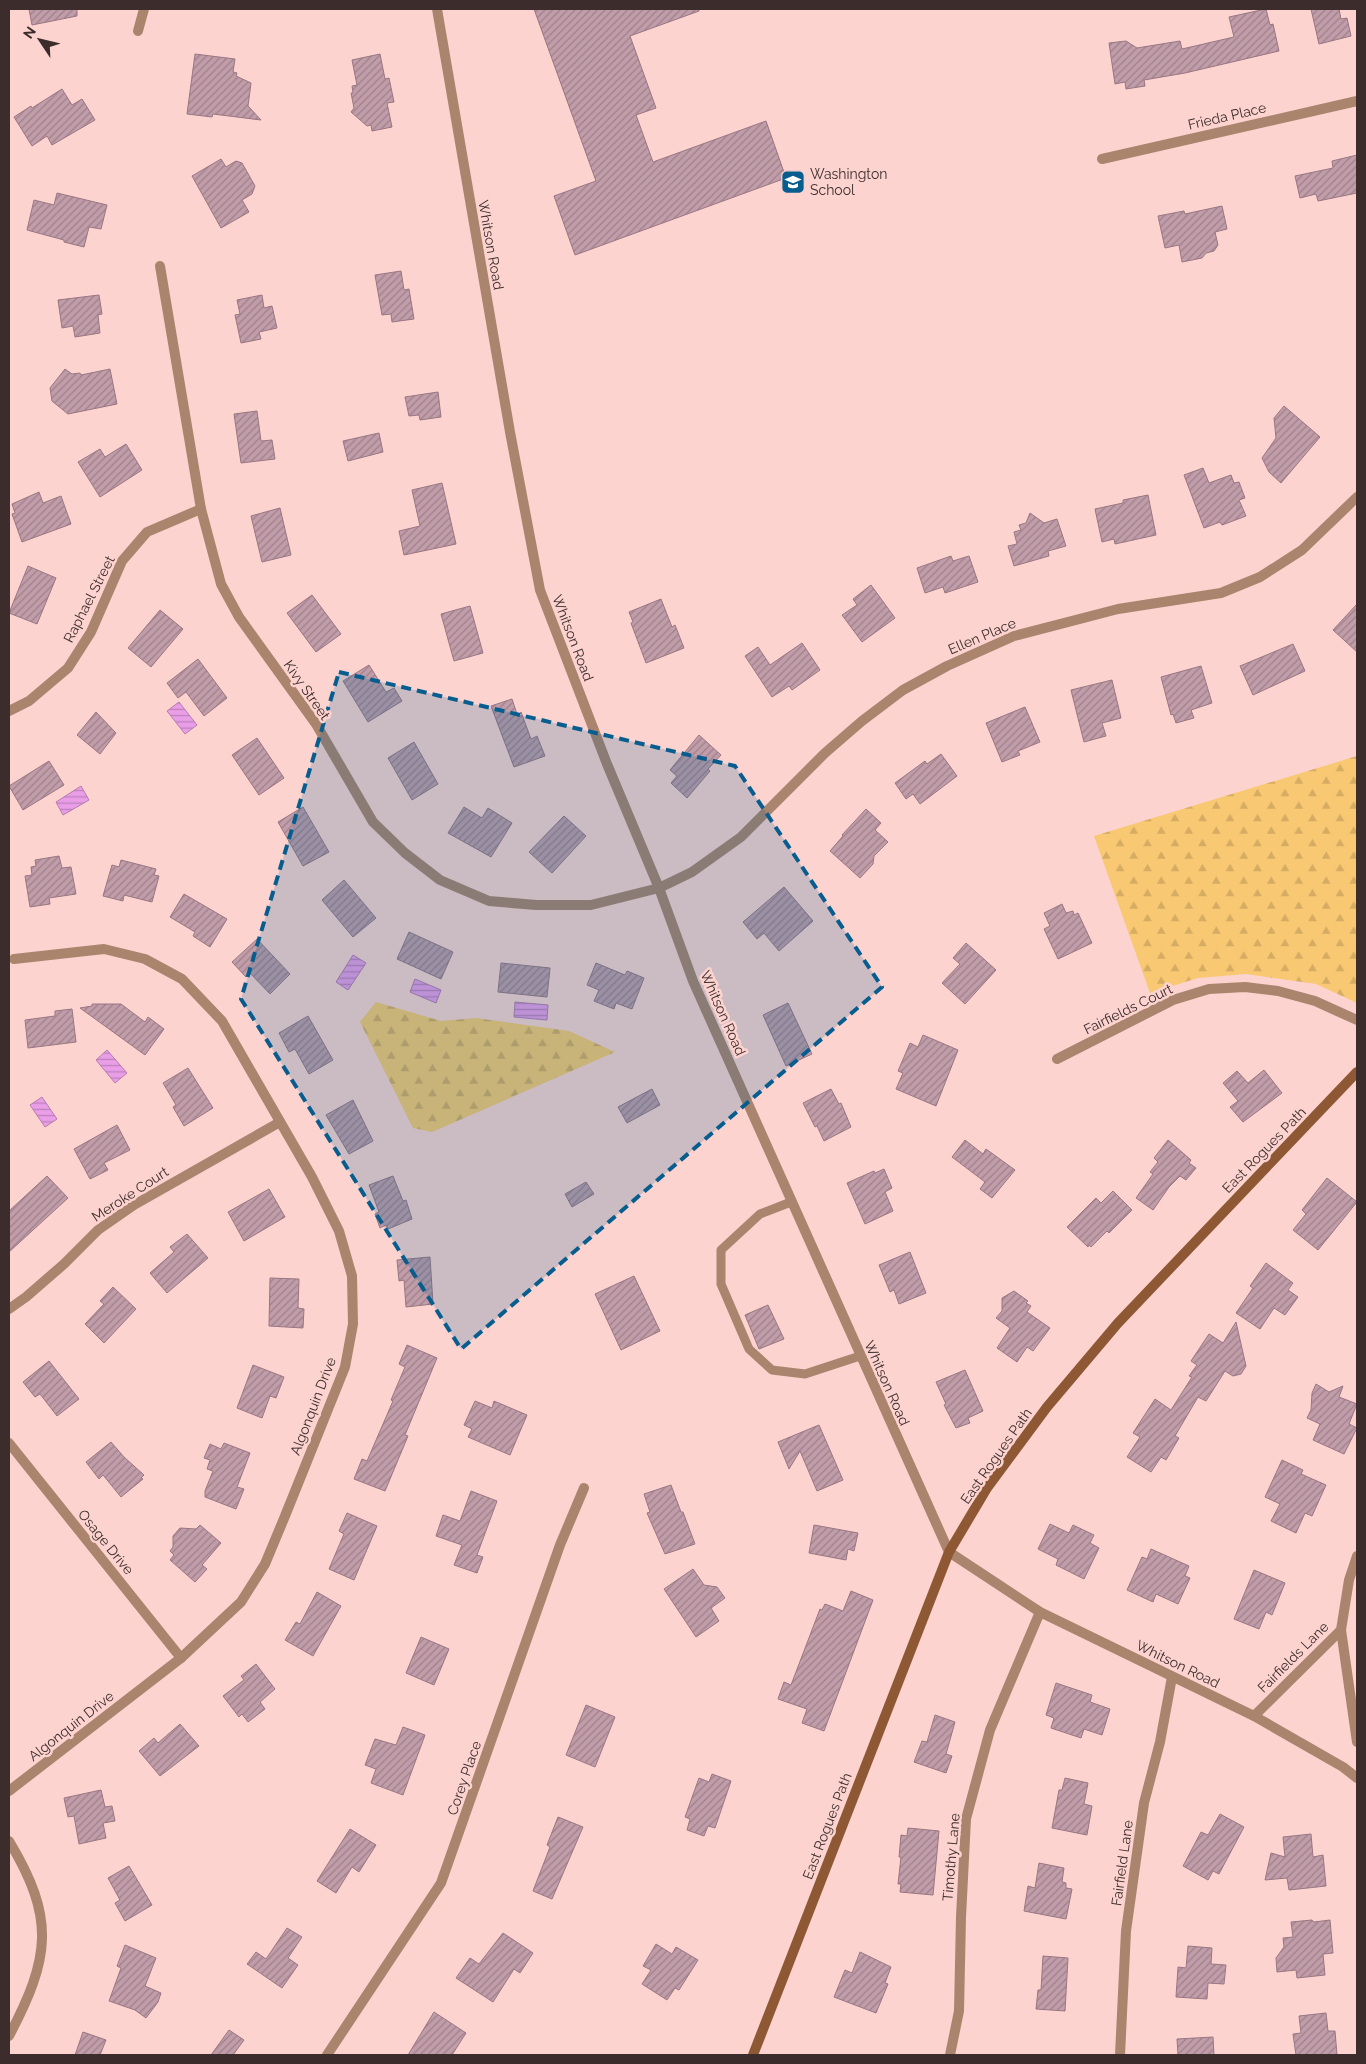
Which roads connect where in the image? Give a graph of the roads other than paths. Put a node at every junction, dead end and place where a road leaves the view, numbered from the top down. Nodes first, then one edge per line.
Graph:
1 (144, 9) edge
2 (437, 9) edge
3 (138, 31) dead end
4 (1357, 101) edge
5 (1102, 159) dead end
6 (160, 266) dead end
7 (1357, 497) edge
8 (201, 509) junction
9 (9, 711) edge
10 (659, 888) junction
11 (14, 959) dead end
12 (1357, 1020) edge
13 (1057, 1059) dead end
14 (1357, 1072) edge
15 (280, 1122) junction
16 (791, 1202) junction
17 (9, 1309) edge
18 (860, 1356) junction
19 (9, 1443) edge
20 (584, 1488) dead end
21 (949, 1552) junction
22 (1357, 1556) edge
23 (1040, 1612) junction
24 (1341, 1630) junction
25 (181, 1658) junction
26 (1172, 1677) junction
27 (1254, 1716) junction
28 (1357, 1742) edge
29 (1357, 1778) edge
30 (9, 1791) edge
31 (9, 1841) edge
32 (9, 2036) edge
33 (327, 2055) edge
34 (753, 2055) edge
35 (950, 2055) edge
36 (1120, 2055) edge

1 - 3 street
2 - 10 street, Whitson Road
4 - 5 street, Frieda Place
6 - 8 street, Kivy Street
7 - 10 street, Ellen Place
8 - 9 street, Raphael Street
8 - 10 street, Kivy Street
10 - 16 street, Whitson Road
11 - 15 street, Algonquin Drive
12 - 13 street, Fairfields Court
14 - 21 street, East Rogues Path
15 - 17 street, Meroke Court
15 - 25 street, Algonquin Drive
16 - 18 street, Whitson Road
16 - 18 lane
18 - 21 street, Whitson Road
19 - 25 street, Osage Drive
20 - 33 street, Corey Place
21 - 23 street, Whitson Road
21 - 34 street, East Rogues Path
22 - 24 street, Fairfields Lane
23 - 26 street, Whitson Road
23 - 35 street, Timothy Lane
24 - 27 street, Fairfields Lane
24 - 28 street
25 - 30 street, Algonquin Drive
26 - 27 street, Whitson Road
26 - 36 street, Fairfield Lane
27 - 29 street, Whitson Road
31 - 32 street

